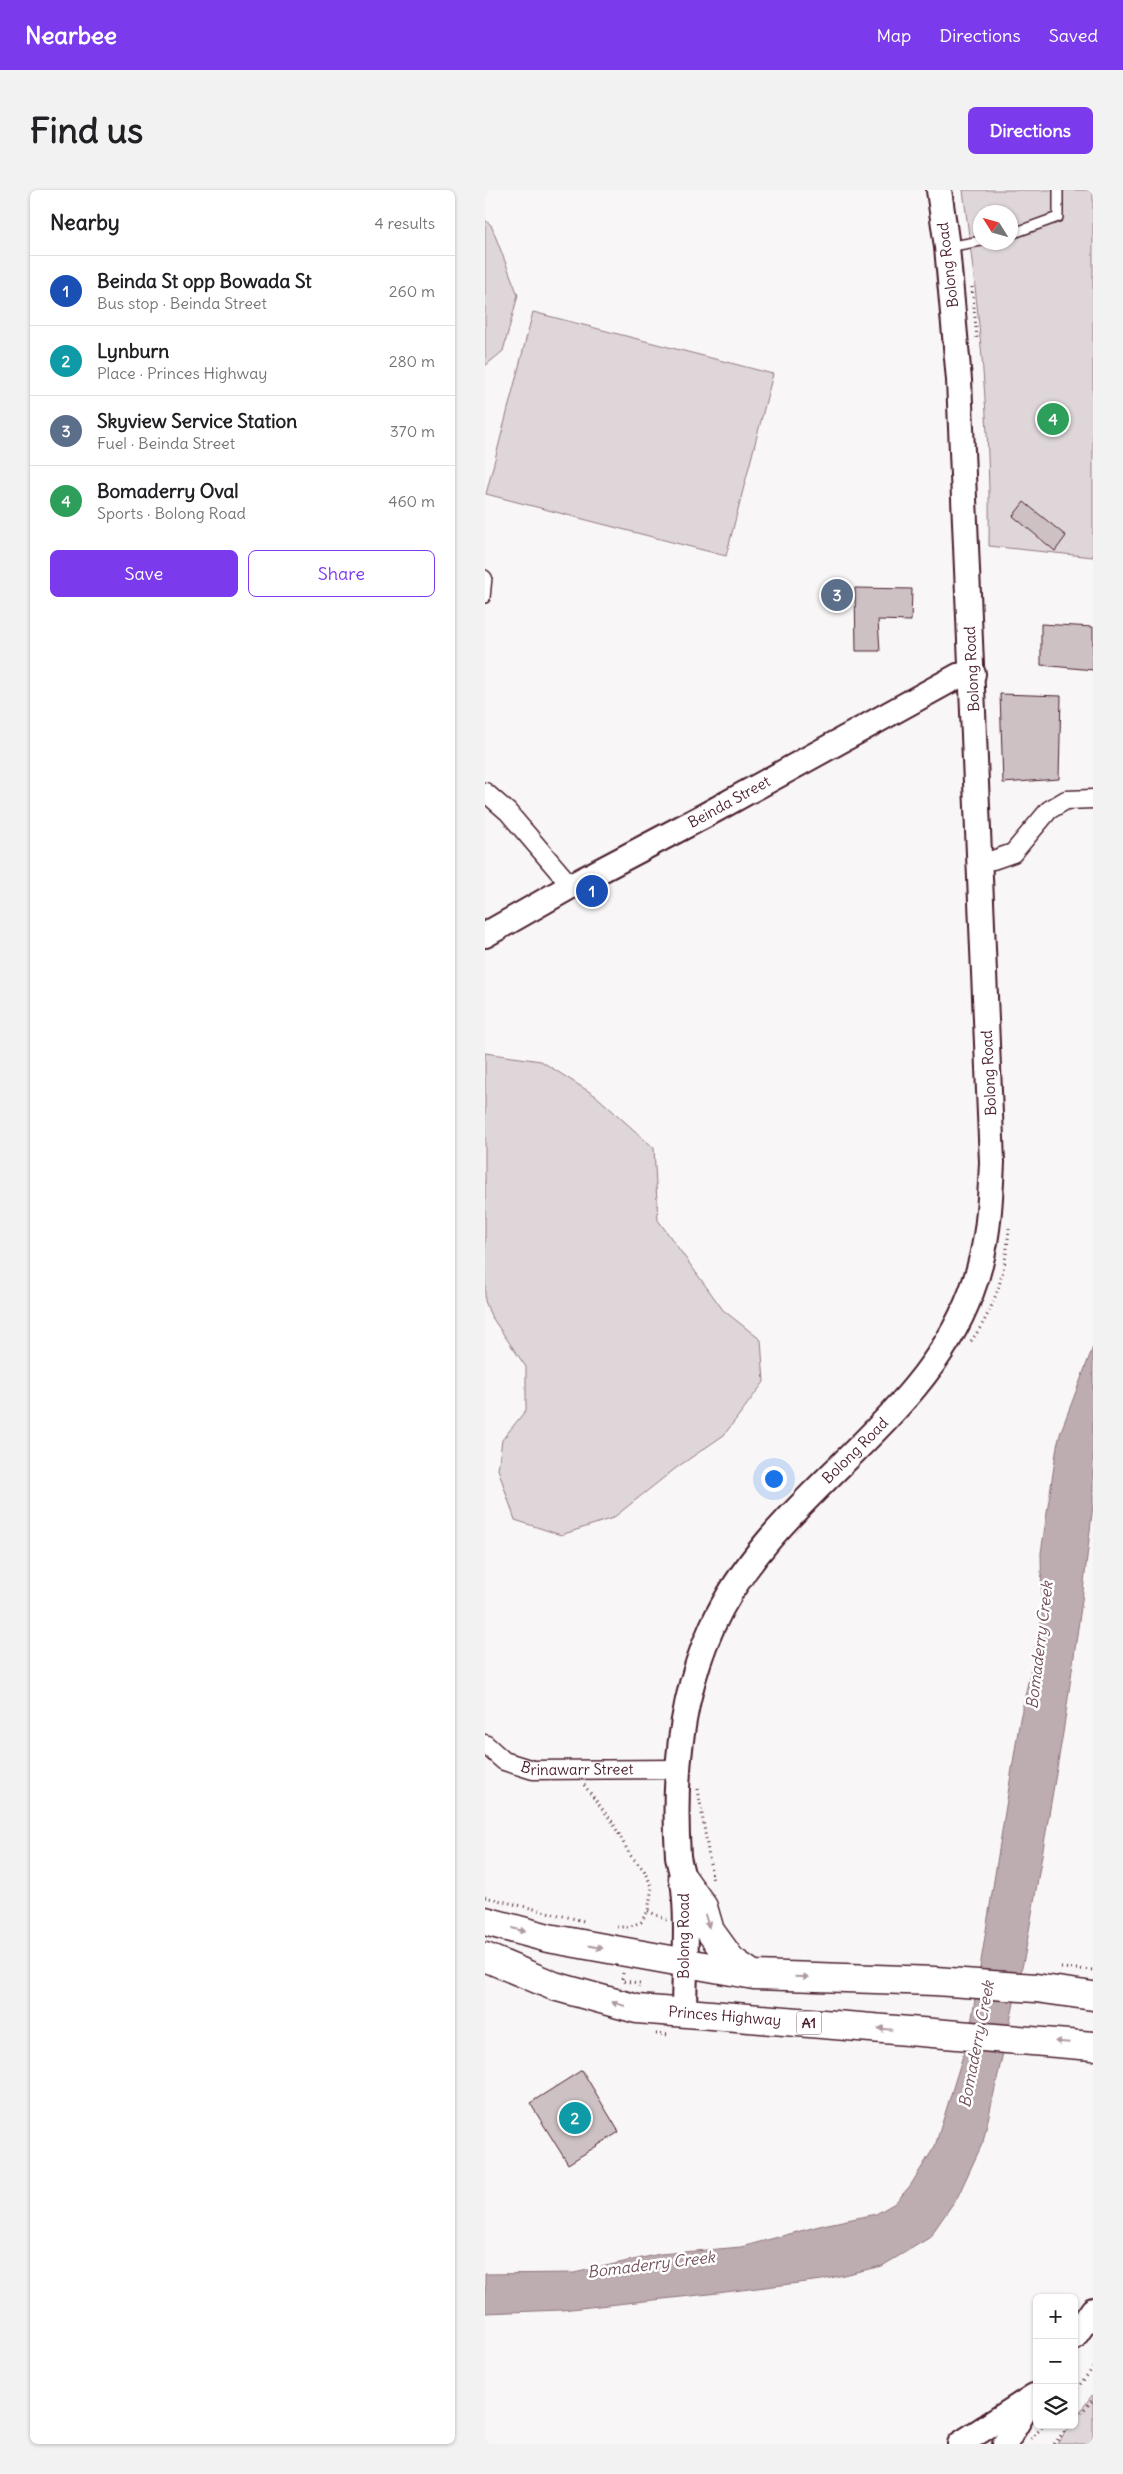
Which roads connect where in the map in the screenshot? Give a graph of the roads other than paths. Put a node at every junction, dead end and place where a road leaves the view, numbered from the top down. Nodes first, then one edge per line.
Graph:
1 (939, 190) edge
2 (1058, 190) edge
3 (1018, 231) edge
4 (973, 242) edge
5 (947, 247) junction
6 (485, 575) edge
7 (485, 598) edge
8 (973, 674) junction
9 (485, 792) edge
10 (1093, 799) edge
11 (979, 861) junction
12 (571, 886) junction
13 (485, 935) edge
14 (485, 1744) edge
15 (687, 1774) junction
16 (681, 1869) junction
17 (485, 1921) edge
18 (485, 1957) edge
19 (676, 1961) junction
20 (754, 1975) junction
21 (1093, 1996) edge
22 (675, 2013) junction
23 (1093, 2046) edge
24 (1093, 2310) edge
25 (1078, 2331) edge
26 (1033, 2394) edge
27 (1033, 2396) edge
28 (960, 2444) edge
29 (1005, 2444) edge

1 - 5 main road, Bolong Road
2 - 3 lane
4 - 5 lane
5 - 8 main road, Bolong Road
6 - 7 lane
8 - 11 main road, Bolong Road
8 - 12 main road, Beinda Street
9 - 12 street
10 - 11 street
11 - 15 main road, Bolong Road
12 - 13 main road, Beinda Street
14 - 15 street, Brinawarr Street
15 - 16 main road, Bolong Road
16 - 19 main road, Bolong Road
16 -> 20 highway
17 -> 19 highway
22 -> 18 highway, Princes Highway / A1
19 - 20 highway
19 - 22 main road, Bolong Road
20 -> 21 highway
23 -> 22 highway, Princes Highway / A1
24 - 25 main road
26 - 28 main road
27 - 29 main road

